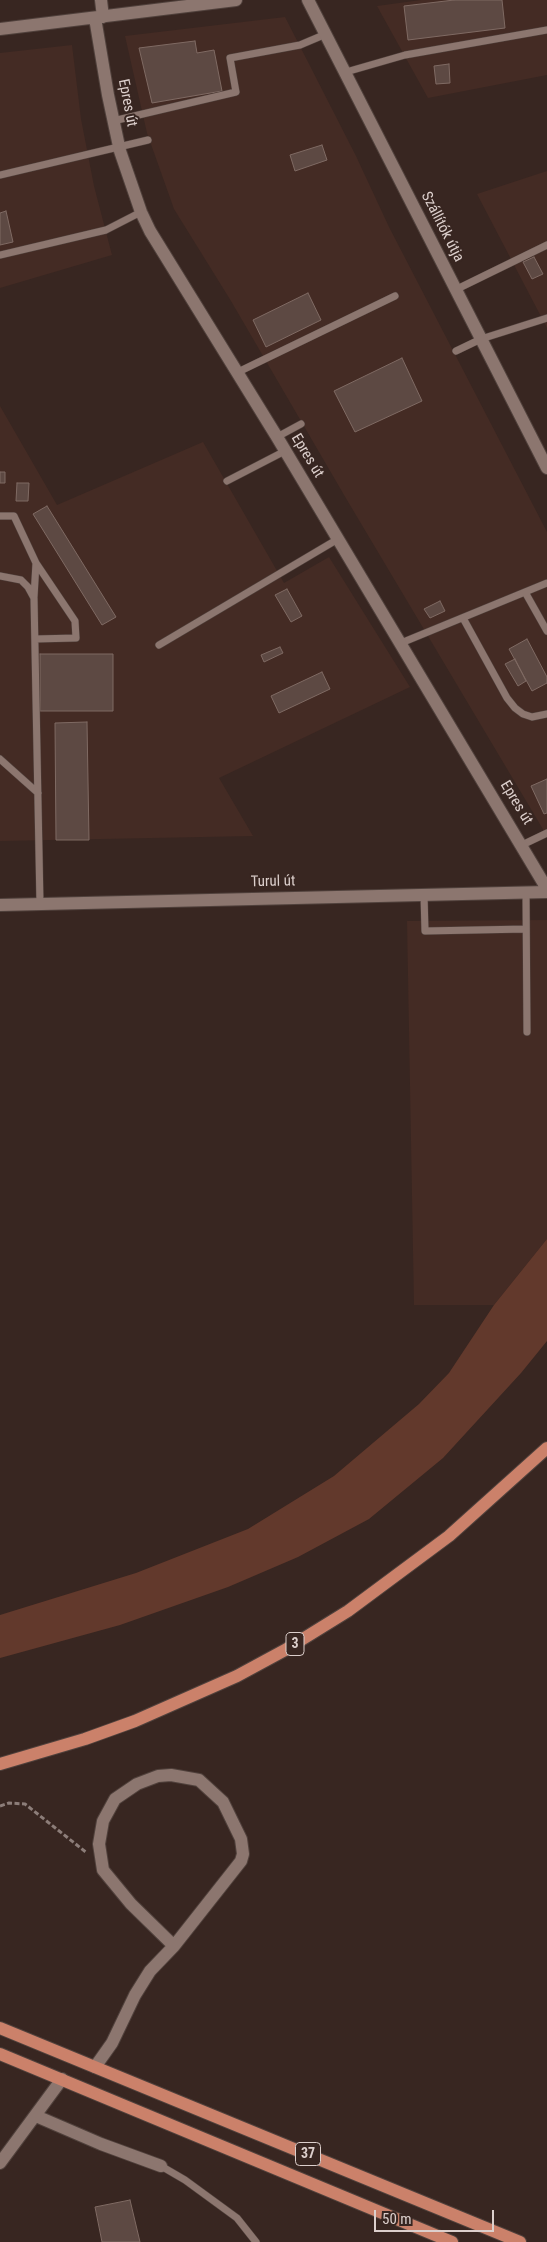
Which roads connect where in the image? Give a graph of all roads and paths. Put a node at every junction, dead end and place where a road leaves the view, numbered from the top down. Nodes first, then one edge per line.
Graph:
1 (101, 0) edge
2 (236, 0) edge
3 (308, 0) edge
4 (99, 18) junction
5 (0, 29) edge
6 (547, 30) edge
7 (326, 34) junction
8 (346, 72) junction
9 (113, 121) junction
10 (148, 140) dead end
11 (119, 147) junction
12 (0, 175) edge
13 (141, 212) junction
14 (547, 245) edge
15 (0, 255) edge
16 (456, 290) junction
17 (395, 296) dead end
18 (547, 318) edge
19 (481, 339) junction
20 (456, 351) dead end
21 (236, 373) junction
22 (301, 424) dead end
23 (277, 437) junction
24 (286, 451) junction
25 (547, 468) edge
26 (227, 481) dead end
27 (0, 516) edge
28 (338, 539) junction
29 (36, 562) junction
30 (0, 576) edge
31 (547, 583) edge
32 (525, 592) junction
33 (34, 598) junction
34 (463, 618) junction
35 (547, 631) edge
36 (35, 639) junction
37 (401, 643) junction
38 (159, 645) dead end
39 (547, 714) edge
40 (0, 759) edge
41 (38, 793) junction
42 (547, 833) edge
43 (522, 845) junction
44 (547, 890) edge
45 (526, 892) junction
46 (424, 895) junction
47 (40, 904) junction
48 (0, 905) edge
49 (526, 929) junction
50 (527, 1032) dead end
51 (547, 1448) edge
52 (0, 1764) edge
53 (0, 1806) edge
54 (100, 1864) junction
55 (174, 1946) junction
56 (0, 2028) edge
57 (0, 2054) edge
58 (95, 2067) junction
59 (62, 2079) junction
60 (36, 2116) junction
61 (0, 2162) edge
62 (161, 2166) joint
63 (256, 2242) edge
64 (452, 2242) edge
65 (520, 2242) edge

1 - 4 street, Epres út
2 - 4 street
3 - 7 street, Szállítók útja
4 - 5 street
4 - 9 street, Epres út
6 - 8 lane
7 - 8 street, Szállítók útja
7 - 9 lane
8 - 16 street, Szállítók útja
9 - 11 street, Epres út
10 - 11 lane
11 - 12 lane
11 - 13 street, Epres út
13 - 15 lane
13 - 21 street, Epres út
14 - 16 lane
16 - 19 street, Szállítók útja
17 - 21 lane
18 - 19 lane
19 - 20 lane
19 - 25 street, Szállítók útja
21 - 23 street, Epres út
22 - 23 lane
23 - 24 street, Epres út
24 - 26 lane
24 - 28 street, Epres út
27 - 29 lane
28 - 37 street, Epres út
28 - 38 lane
29 - 33 lane
29 - 36 lane
30 - 33 lane
31 - 32 lane
32 - 34 lane
32 - 35 lane
33 - 36 lane
34 - 37 lane
34 - 39 lane
36 - 41 lane
37 - 43 street, Epres út
40 - 41 lane
41 - 47 lane
42 - 43 lane
43 - 44 street, Epres út
44 - 45 street, Turul út
45 - 46 street, Turul út
45 - 49 lane
46 - 47 street, Turul út
46 - 49 lane
47 - 48 street, Turul út
49 - 50 lane
51 - 52 main road, 3
53 - 54 path
54 - 55 street
54 - 55 street
55 - 58 street
56 - 58 main road, 37
57 - 59 main road, 37
58 - 65 main road, 37
59 - 60 street
59 - 64 main road, 37
60 - 61 street
60 - 62 street
62 - 63 lane

